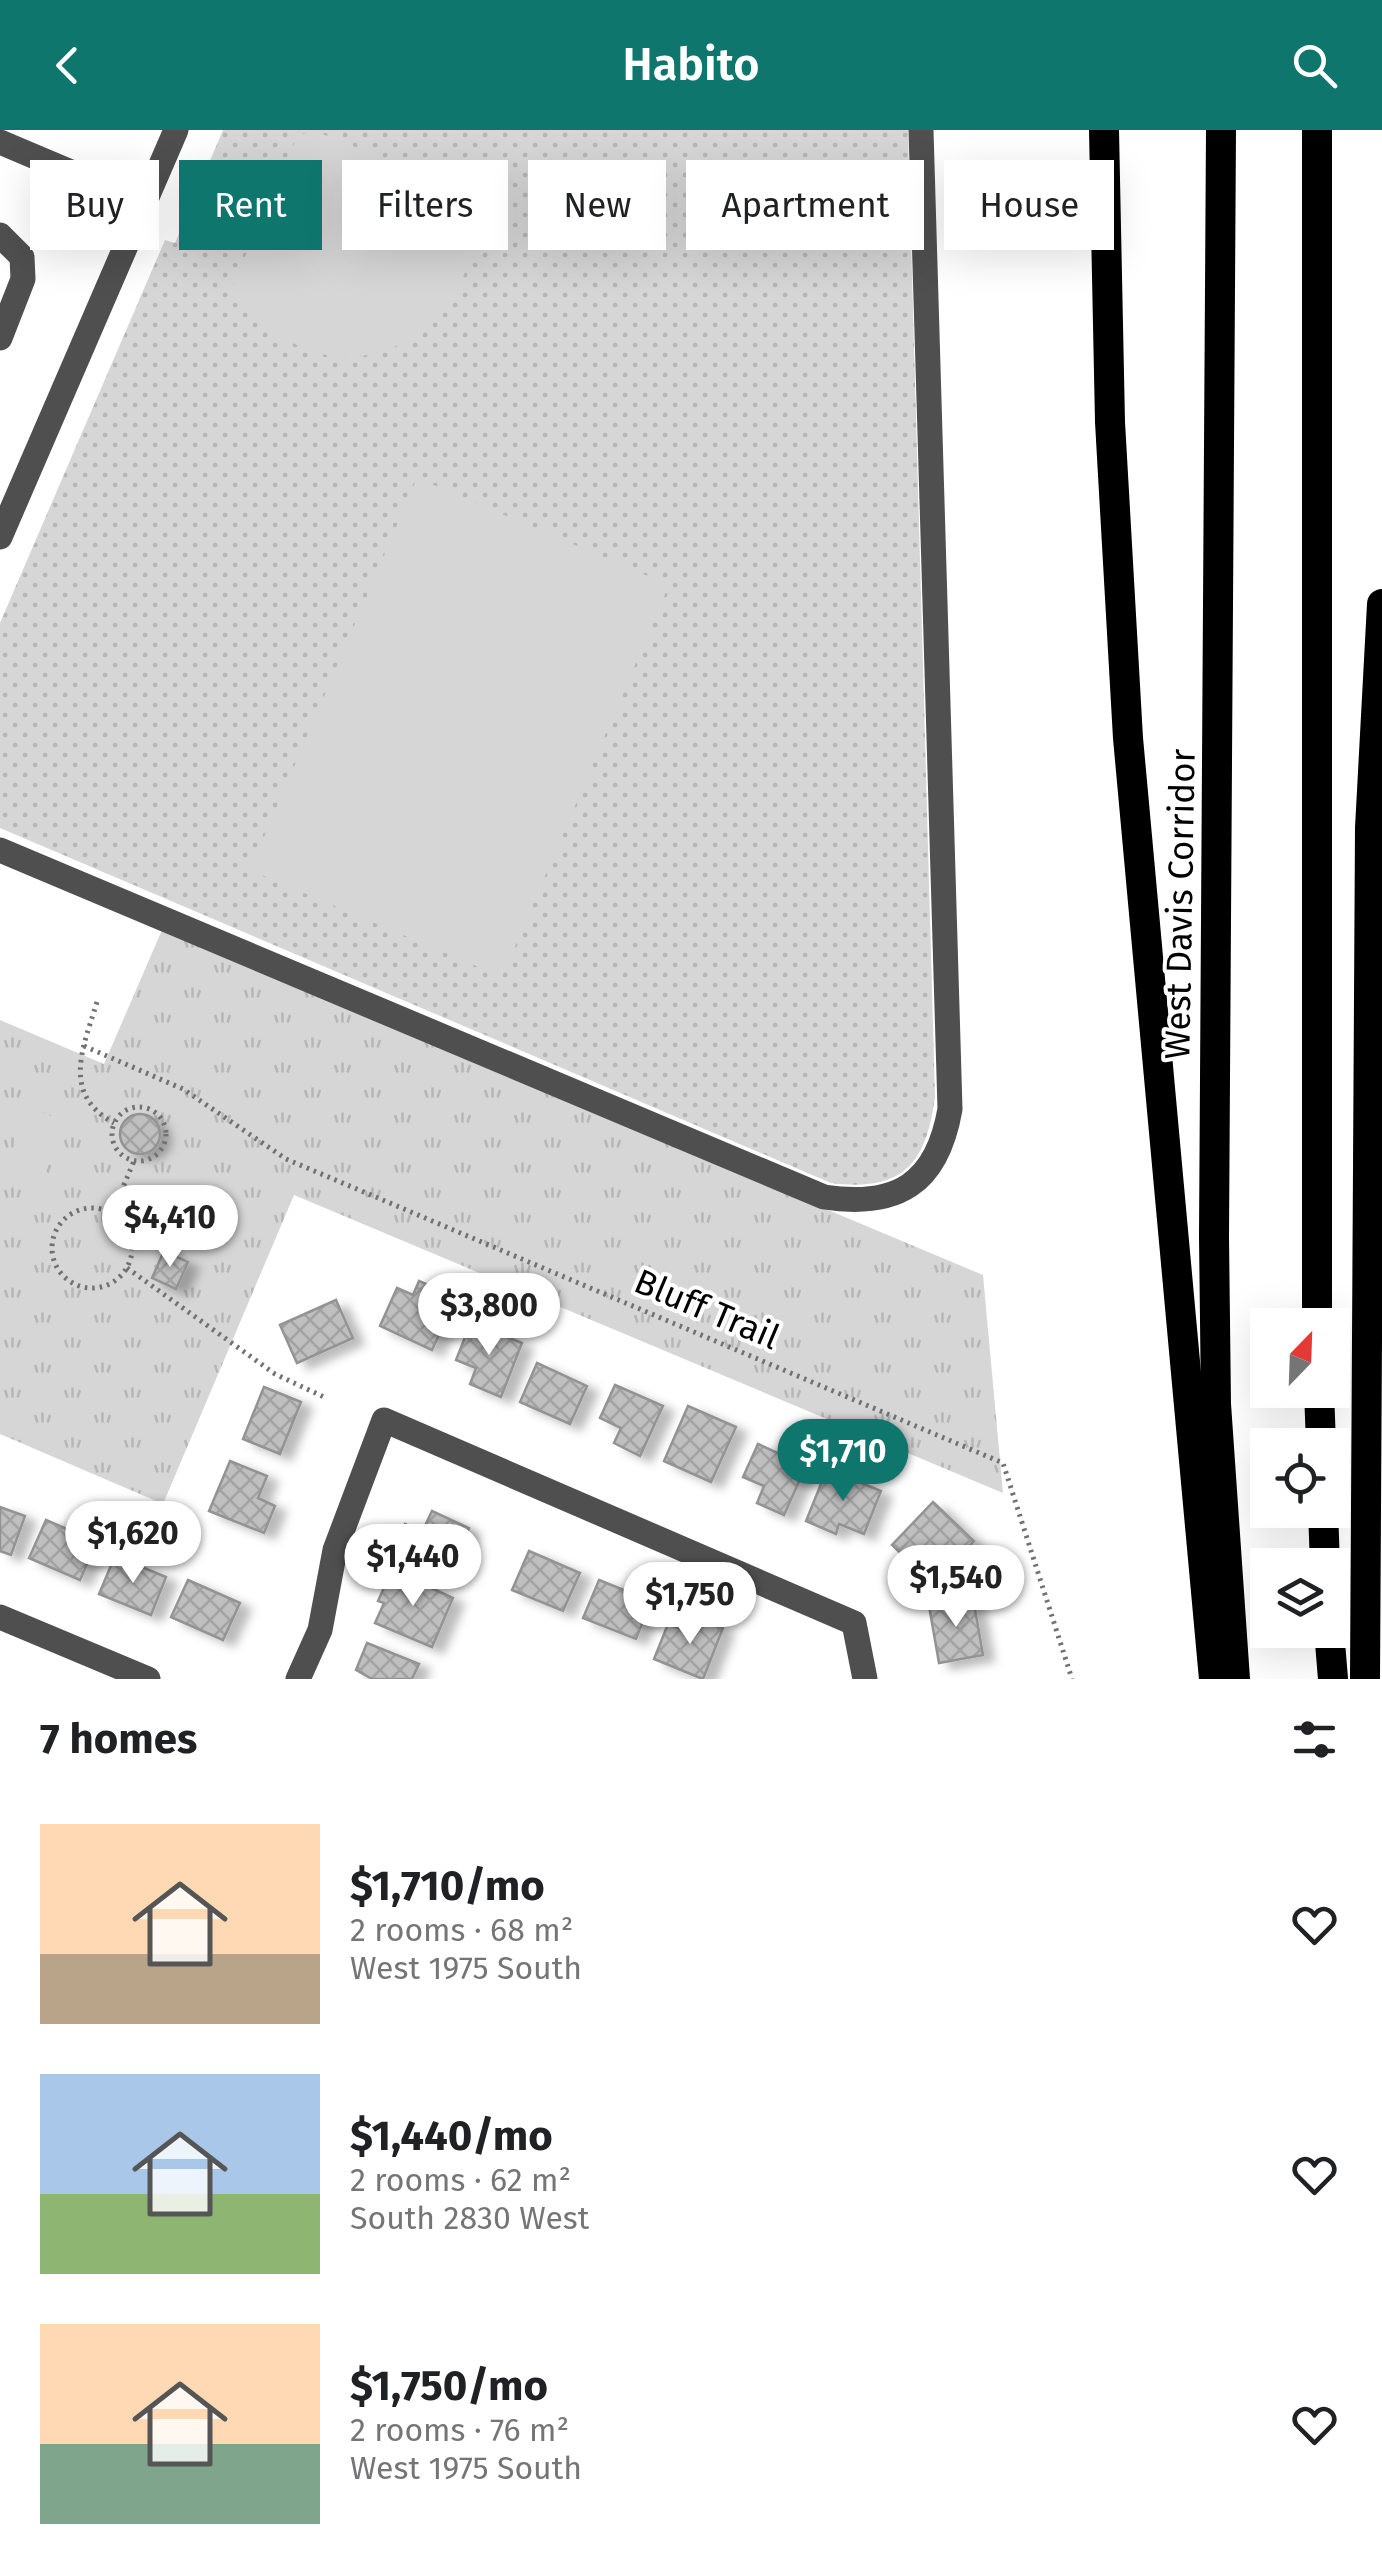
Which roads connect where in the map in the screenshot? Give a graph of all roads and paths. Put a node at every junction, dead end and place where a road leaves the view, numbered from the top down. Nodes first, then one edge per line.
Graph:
1 (176, 130) edge
2 (922, 130) edge
3 (1104, 130) edge
4 (1220, 130) edge
5 (1317, 130) edge
6 (0, 142) edge
7 (42, 160) edge
8 (159, 169) edge
9 (0, 234) edge
10 (124, 250) edge
11 (0, 338) edge
12 (0, 537) edge
13 (1382, 604) edge
14 (0, 850) edge
15 (97, 1002) dead end
16 (84, 1046) junction
17 (114, 1123) junction
18 (134, 1161) junction
19 (112, 1212) junction
20 (127, 1268) junction
21 (1317, 1308) edge
22 (326, 1398) dead end
23 (0, 1617) edge
24 (1330, 1648) edge
25 (148, 1679) edge
26 (298, 1679) edge
27 (866, 1679) edge
28 (1072, 1679) edge
29 (1214, 1679) edge
30 (1235, 1679) edge
31 (1333, 1679) edge
32 (1364, 1679) edge

1 - 8 street
2 - 14 street
3 - 29 highway
4 - 30 highway, West Davis Corridor
5 - 21 highway
6 - 7 street
9 - 11 street
10 - 12 street
13 - 32 highway
15 - 16 path
16 - 17 path
16 - 28 path, Bluff Trail
17 - 18 path
17 - 18 path
18 - 19 path
19 - 20 path
19 - 20 path
20 - 22 path
23 - 25 street
24 - 31 highway
26 - 27 street

